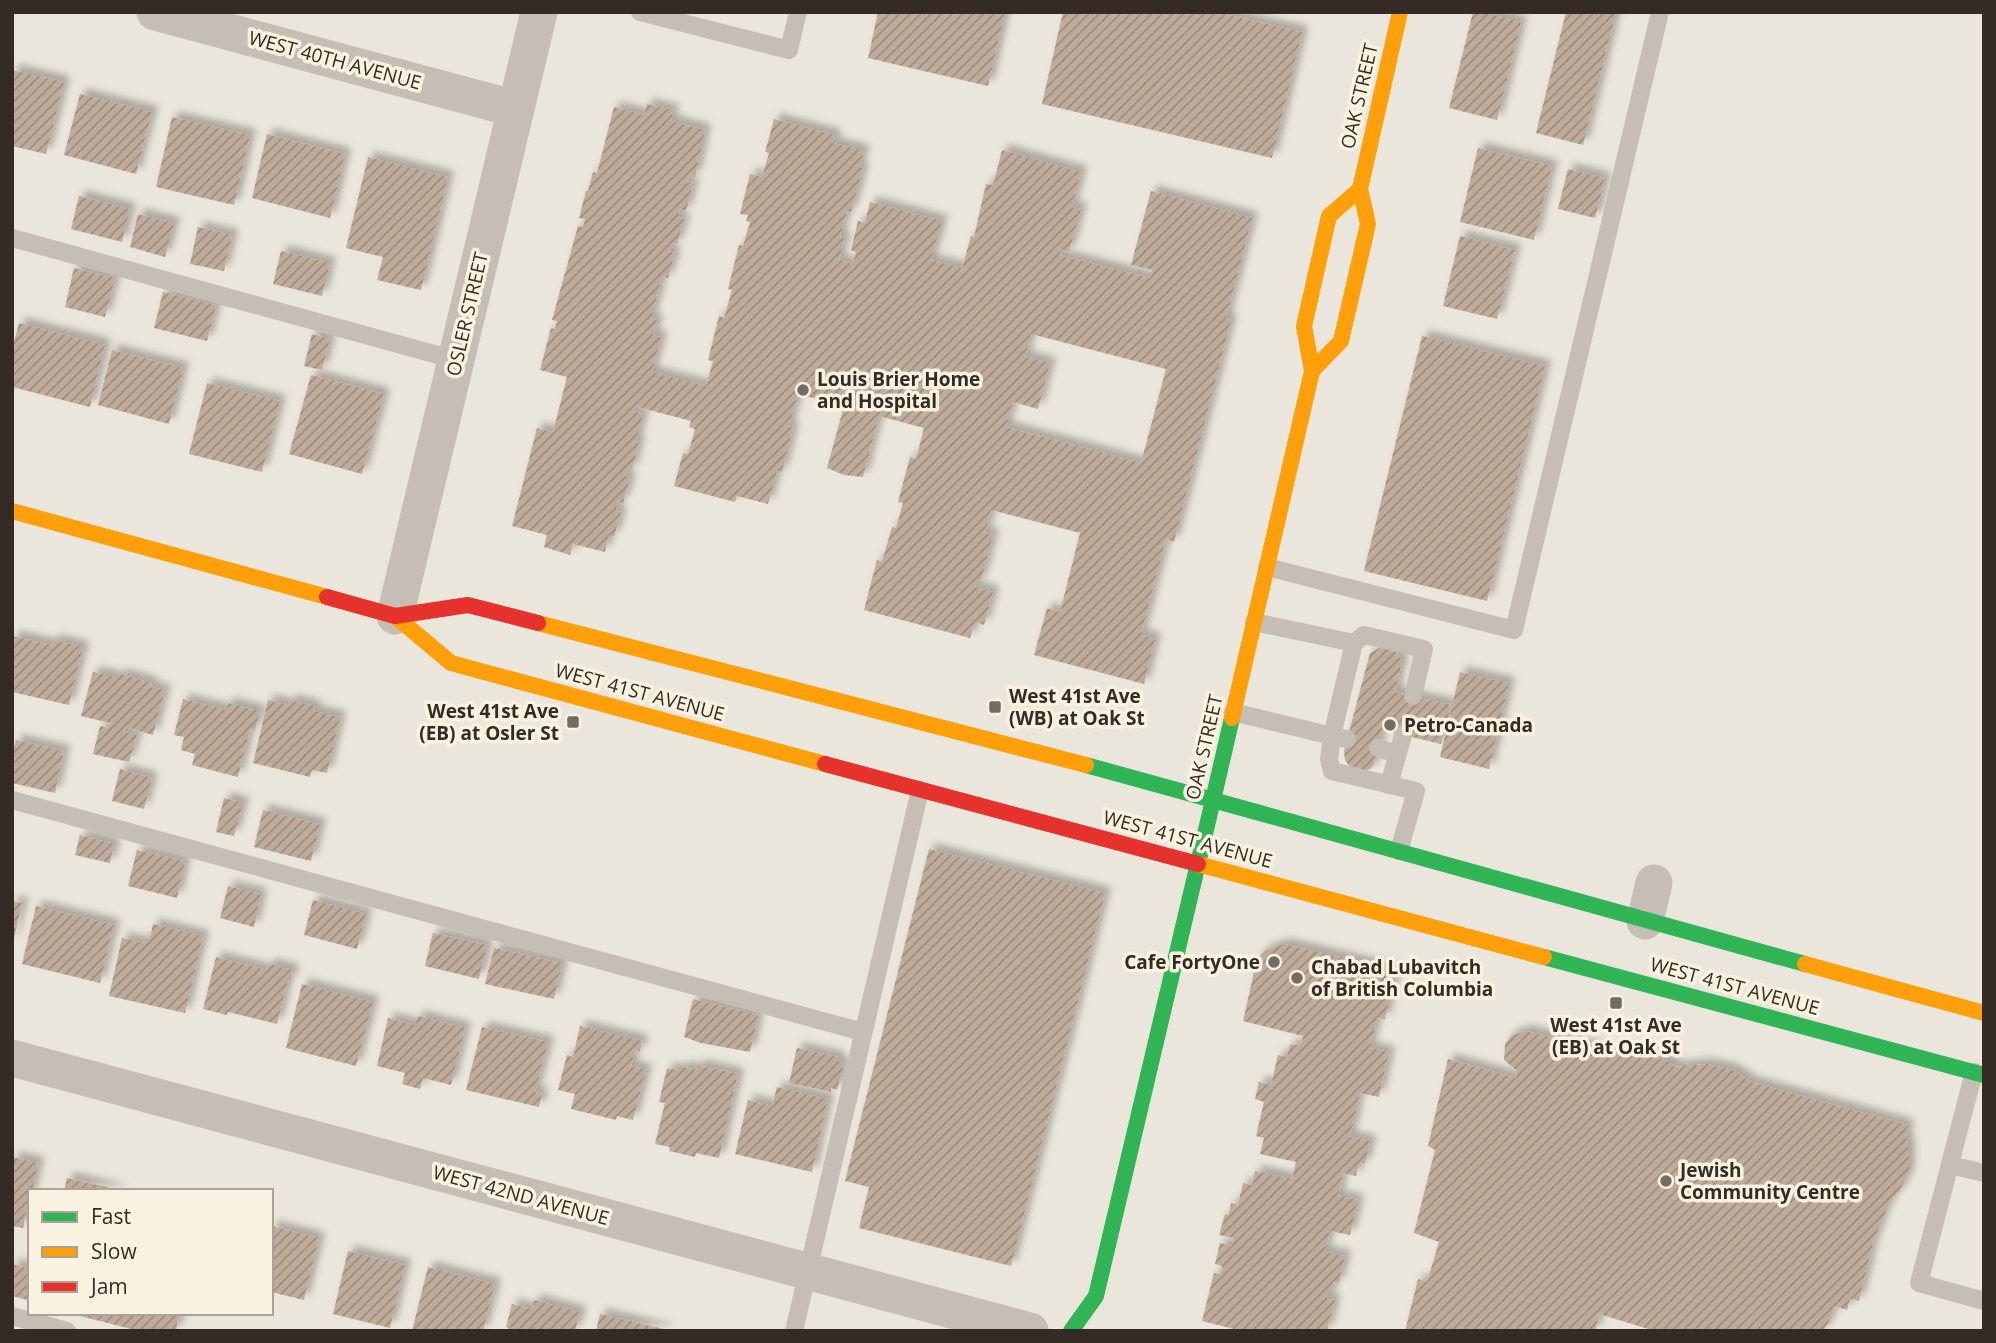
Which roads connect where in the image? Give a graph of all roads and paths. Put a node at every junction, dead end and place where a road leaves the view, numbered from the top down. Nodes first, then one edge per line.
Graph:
1 (155, 12) edge
2 (539, 12) edge
3 (640, 12) edge
4 (798, 12) edge
5 (1400, 12) edge
6 (1660, 12) edge
7 (516, 108) junction
8 (1360, 189) junction
9 (12, 238) edge
10 (456, 360) junction
11 (1312, 371) junction
12 (12, 511) edge
13 (1267, 566) junction
14 (395, 616) junction
15 (1254, 622) junction
16 (1354, 643) junction
17 (1397, 681) dead end
18 (1233, 712) junction
19 (1403, 735) dead end
20 (1340, 738) junction
21 (1378, 748) dead end
22 (1397, 754) junction
23 (1389, 785) junction
24 (920, 790) junction
25 (12, 800) edge
26 (1213, 800) junction
27 (1399, 851) junction
28 (1198, 864) junction
29 (1654, 883) dead end
30 (1643, 927) junction
31 (1984, 1013) edge
32 (863, 1032) junction
33 (12, 1058) edge
34 (1979, 1073) edge
35 (1950, 1165) junction
36 (1984, 1173) edge
37 (808, 1272) junction
38 (1096, 1296) junction
39 (1984, 1301) edge
40 (12, 1316) edge
41 (1100, 1319) dead end
42 (67, 1331) edge
43 (794, 1331) edge
44 (1030, 1331) edge
45 (1071, 1331) edge

1 - 7 street, WEST 40TH AVENUE
2 - 7 street, OSLER STREET
3 - 4 lane
5 - 8 main road, OAK STREET
6 - 13 lane
7 - 10 street, OSLER STREET
8 - 11 main road, OAK STREET
8 - 11 main road, OAK STREET
9 - 10 lane
10 - 14 street, OSLER STREET
11 - 13 main road, OAK STREET
12 - 14 main road, WEST 41ST AVENUE
13 - 15 main road, OAK STREET
14 - 24 main road, WEST 41ST AVENUE
14 - 26 main road, WEST 41ST AVENUE
15 - 16 lane
15 - 18 main road, OAK STREET
16 - 17 lane
16 - 20 lane
18 - 20 lane
18 - 26 main road, OAK STREET
19 - 22 lane
20 - 23 lane
21 - 22 lane
22 - 23 lane
23 - 27 lane
24 - 28 main road, WEST 41ST AVENUE
24 - 32 lane
25 - 32 lane
26 - 27 main road, WEST 41ST AVENUE
26 - 28 main road, OAK STREET
27 - 30 main road, WEST 41ST AVENUE
28 - 34 main road, WEST 41ST AVENUE
28 - 38 main road, OAK STREET
29 - 30 street
30 - 31 main road, WEST 41ST AVENUE
32 - 37 lane
33 - 37 street, WEST 42ND AVENUE
34 - 35 lane
35 - 36 lane
35 - 39 lane
37 - 43 lane
37 - 44 street, WEST 42ND AVENUE
38 - 41 main road, OAK STREET
38 - 45 main road, OAK STREET
40 - 42 lane

